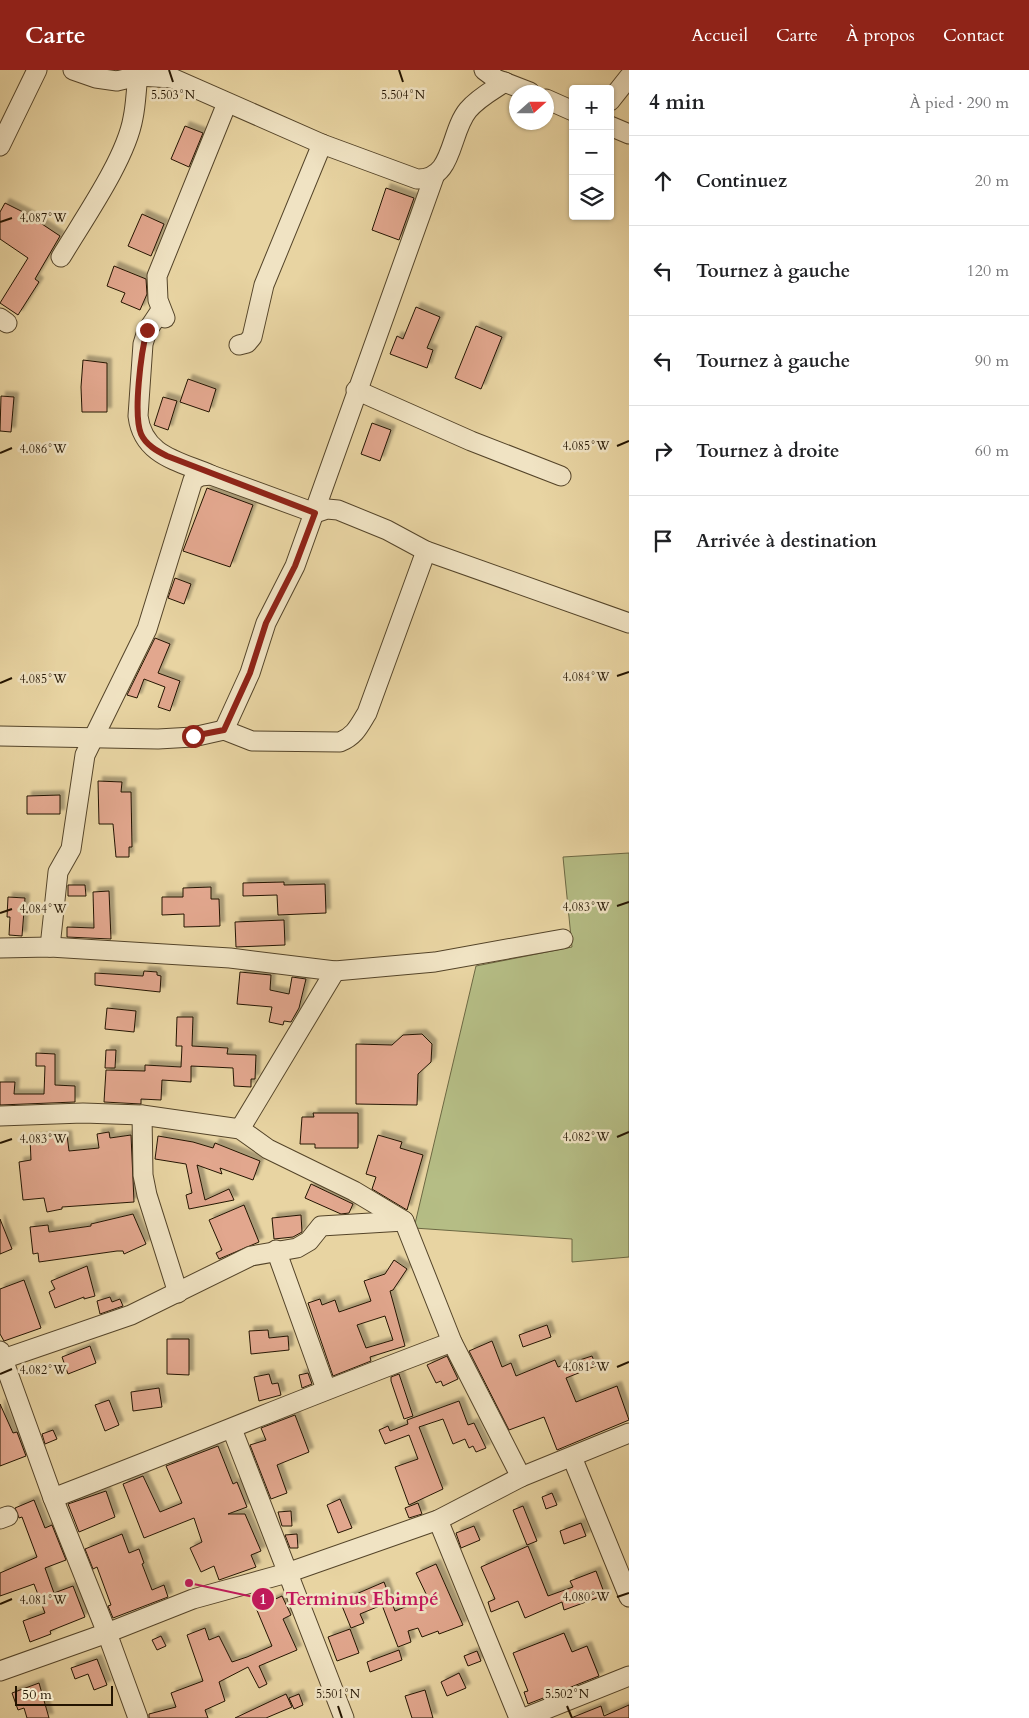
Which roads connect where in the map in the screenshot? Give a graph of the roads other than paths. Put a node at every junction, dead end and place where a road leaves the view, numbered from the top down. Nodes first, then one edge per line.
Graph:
1 (37, 70) edge
2 (73, 70) edge
3 (484, 70) edge
4 (138, 76) junction
5 (629, 77) edge
6 (505, 82) junction
7 (512, 85) edge
8 (614, 96) edge
9 (554, 102) edge
10 (227, 103) junction
11 (569, 108) edge
12 (614, 128) edge
13 (629, 134) edge
14 (322, 144) junction
15 (0, 146) edge
16 (434, 177) junction
17 (61, 257) dead end
18 (239, 345) dead end
19 (356, 390) junction
20 (211, 474) junction
21 (561, 476) dead end
22 (315, 513) junction
23 (426, 551) junction
24 (629, 624) edge
25 (224, 730) junction
26 (0, 736) edge
27 (93, 738) junction
28 (563, 939) dead end
29 (50, 947) junction
30 (0, 948) edge
31 (335, 971) junction
32 (142, 1115) junction
33 (0, 1116) edge
34 (240, 1129) junction
35 (404, 1221) junction
36 (276, 1250) junction
37 (178, 1293) junction
38 (452, 1342) junction
39 (1, 1357) edge
40 (326, 1389) junction
41 (232, 1429) junction
42 (629, 1433) edge
43 (572, 1457) junction
44 (521, 1477) junction
45 (53, 1498) junction
46 (438, 1520) junction
47 (288, 1573) junction
48 (629, 1597) edge
49 (108, 1633) junction
50 (0, 1671) edge
51 (629, 1676) edge
52 (138, 1718) edge
53 (344, 1718) edge
54 (519, 1718) edge
55 (524, 1718) edge

1 - 15 street
2 - 4 street
3 - 6 street
4 - 10 street
4 - 17 street
5 - 8 street
6 - 7 street
6 - 16 street
9 - 11 street
10 - 14 street
10 - 20 street
12 - 13 street
14 - 16 street
14 - 18 street
16 - 19 street
19 - 21 street
19 - 22 street
20 - 22 street
20 - 27 street
22 - 23 street
22 - 25 street
23 - 24 street
23 - 25 street
25 - 27 street
26 - 27 street
27 - 29 street
28 - 31 street
29 - 30 street
29 - 31 street
31 - 34 street
32 - 33 street
32 - 34 street
32 - 37 street
34 - 35 street
35 - 36 street
35 - 38 street
36 - 37 street
36 - 40 street
37 - 39 street
38 - 40 street
38 - 44 street
39 - 45 street
40 - 41 street
41 - 45 street
41 - 47 street
42 - 43 street
43 - 44 street
43 - 48 street
44 - 46 street
45 - 49 street
46 - 47 street
46 - 54 street
47 - 49 street
47 - 53 street
49 - 50 street
49 - 52 street
51 - 55 street

